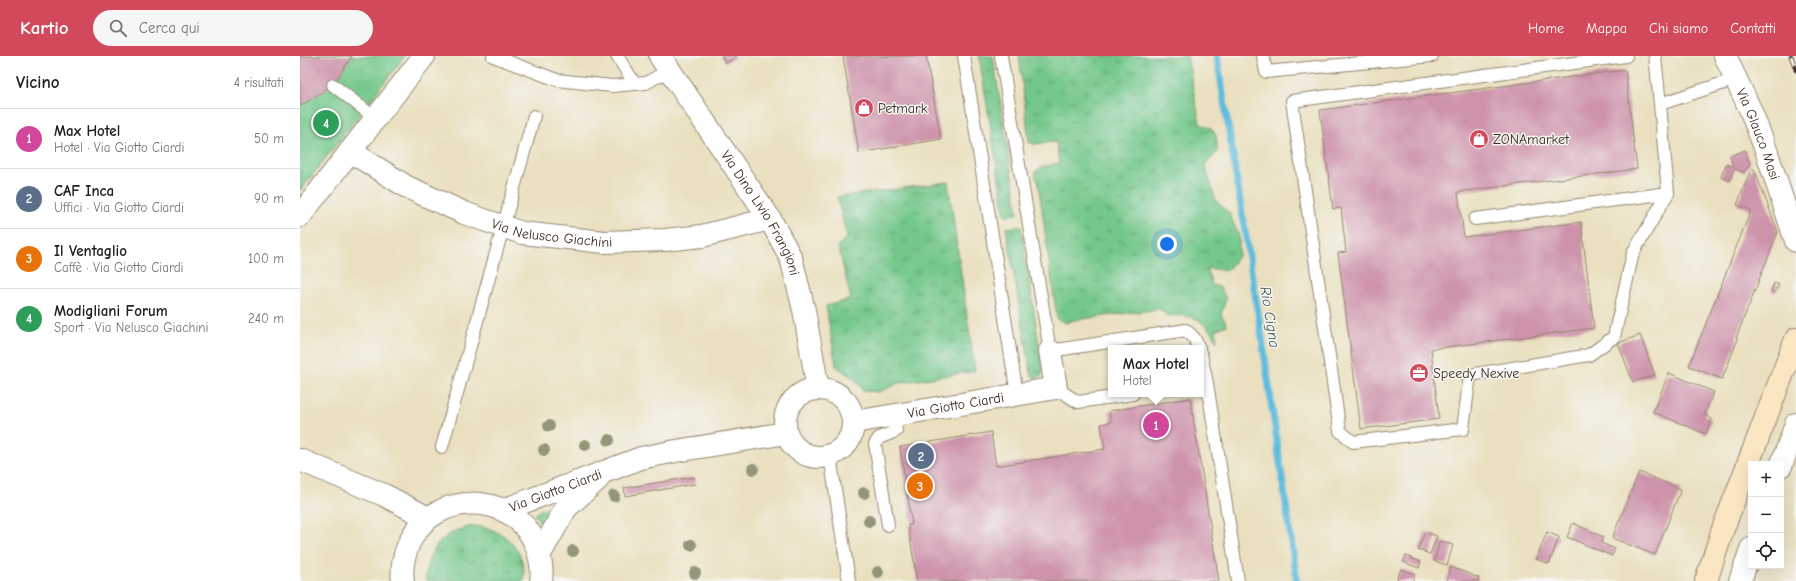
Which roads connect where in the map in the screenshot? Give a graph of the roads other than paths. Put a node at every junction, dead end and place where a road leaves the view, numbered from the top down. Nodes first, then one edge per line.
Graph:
1 (424, 56) edge
2 (493, 56) edge
3 (617, 56) edge
4 (964, 56) edge
5 (1000, 56) edge
6 (1263, 56) edge
7 (1432, 56) edge
8 (1626, 56) edge
9 (1656, 56) edge
10 (1725, 56) edge
11 (665, 63) edge
12 (1736, 79) junction
13 (635, 84) junction
14 (333, 85) dead end
15 (1660, 104) junction
16 (534, 116) dead end
17 (375, 118) junction
18 (350, 151) junction
19 (1668, 193) junction
20 (300, 216) edge
21 (770, 219) junction
22 (1475, 219) dead end
23 (504, 226) junction
24 (1795, 239) edge
25 (1796, 339) edge
26 (1197, 345) edge
27 (1050, 351) junction
28 (1204, 384) edge
29 (1056, 388) junction
30 (818, 389) junction
31 (1018, 395) junction
32 (1112, 397) edge
33 (894, 415) junction
34 (854, 422) junction
35 (1796, 424) edge
36 (786, 433) junction
37 (442, 447) dead end
38 (830, 456) junction
39 (300, 460) edge
40 (1783, 461) edge
41 (608, 470) junction
42 (503, 510) junction
43 (428, 518) junction
44 (888, 526) dead end
45 (540, 554) junction
46 (1748, 558) edge
47 (403, 581) edge
48 (541, 581) edge
49 (849, 581) edge
50 (1238, 581) edge
51 (1706, 581) edge
52 (1740, 581) edge

1 - 17 street
2 - 13 lane
3 - 13 lane
4 - 31 lane
5 - 27 lane
6 - 7 lane
8 - 19 lane
9 - 15 lane
10 - 12 street, Via Glauco Masi
11 - 13 lane
11 - 21 street, Via Dino Livio Frangioni
12 - 15 lane
12 - 24 street, Via Glauco Masi
14 - 17 lane
15 - 19 lane
16 - 23 lane
17 - 18 street
18 - 20 street
18 - 23 street, Via Nelusco Giachini
19 - 22 lane
21 - 23 street, Via Nelusco Giachini
21 - 30 street, Via Dino Livio Frangioni
23 - 37 lane
25 - 51 main road
26 - 27 lane
27 - 29 street
28 - 50 lane
29 - 31 street, Via Giotto Ciardi
29 - 32 lane
30 - 34 street
30 - 36 street
31 - 33 street, Via Giotto Ciardi
33 - 34 street, Via Giotto Ciardi
33 - 44 lane
34 - 38 street
35 - 40 street
36 - 38 street
36 - 41 street, Via Giotto Ciardi
38 - 49 lane
39 - 43 street
41 - 42 street, Via Giotto Ciardi
41 - 45 street, Via Giotto Ciardi
42 - 43 street
42 - 45 street
43 - 47 street
45 - 48 street
46 - 52 street

